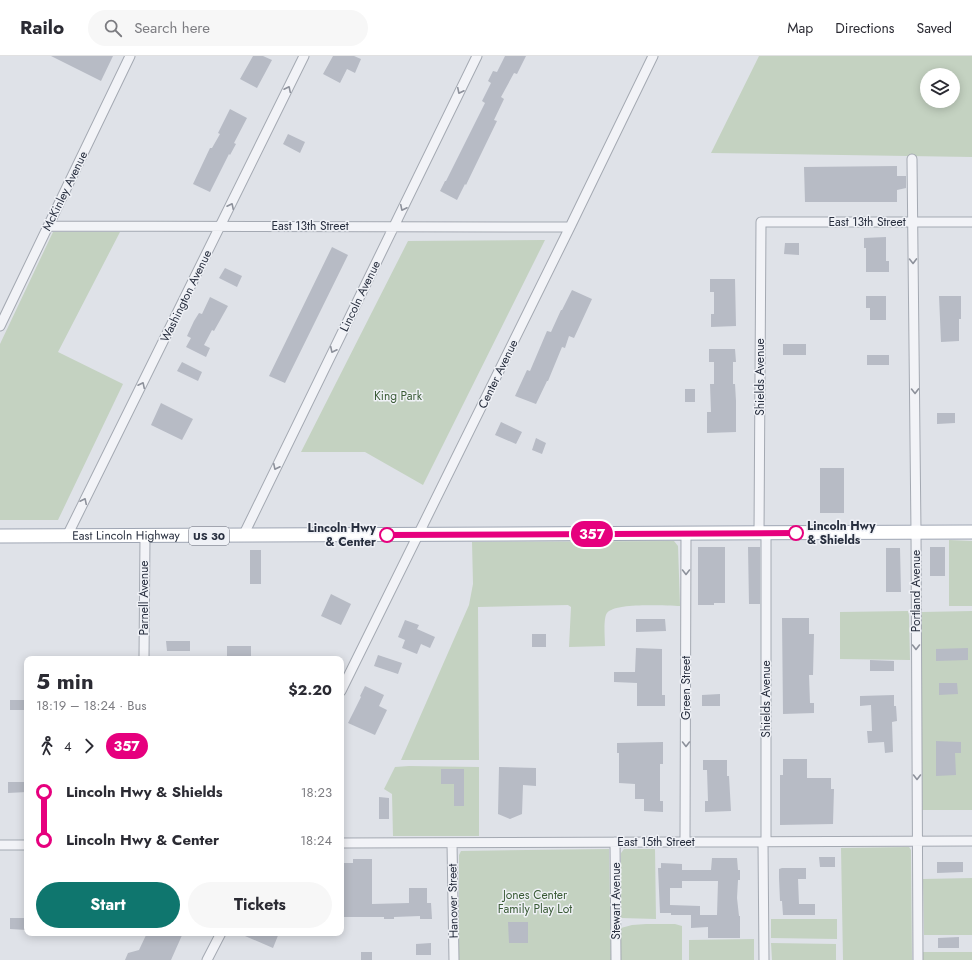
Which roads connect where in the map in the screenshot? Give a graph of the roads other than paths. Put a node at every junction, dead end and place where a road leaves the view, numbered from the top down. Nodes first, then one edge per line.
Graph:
1 (130, 56) edge
2 (304, 56) edge
3 (477, 56) edge
4 (653, 56) edge
5 (912, 159) dead end
6 (761, 222) joint
7 (913, 222) junction
8 (972, 222) edge
9 (49, 226) junction
10 (221, 226) junction
11 (394, 226) junction
12 (570, 226) junction
13 (0, 326) edge
14 (916, 532) junction
15 (972, 532) edge
16 (686, 533) junction
17 (763, 533) junction
18 (418, 534) junction
19 (0, 536) edge
20 (67, 536) junction
21 (145, 536) junction
22 (243, 536) junction
23 (144, 656) edge
24 (344, 684) edge
25 (917, 841) junction
26 (972, 841) edge
27 (615, 842) junction
28 (685, 842) junction
29 (765, 842) junction
30 (344, 843) edge
31 (452, 843) junction
32 (0, 845) edge
33 (24, 845) edge
34 (219, 936) edge
35 (207, 960) edge
36 (454, 960) edge
37 (616, 960) edge
38 (764, 960) edge
39 (918, 960) edge

1 - 9 street, McKinley Avenue
10 -> 2 street, Washington Avenue
3 -> 11 street, Lincoln Avenue
4 - 12 street, Center Avenue
5 - 7 street, Portland Avenue
6 - 7 street, East 13th Street
6 - 17 street, Shields Avenue
7 - 8 street, East 13th Street
7 -> 14 street, Portland Avenue
9 - 10 street, East 13th Street
9 - 13 street, McKinley Avenue
10 - 11 street, East 13th Street
20 -> 10 street, Washington Avenue
11 - 12 street, East 13th Street
11 -> 22 street, Lincoln Avenue
12 - 18 street, Center Avenue
14 - 15 main road, East Lincoln Highway / US 30
14 - 17 main road, East Lincoln Highway / US 30
14 -> 25 street, Portland Avenue
16 - 17 main road, East Lincoln Highway / US 30
16 - 18 main road, East Lincoln Highway / US 30
16 -> 28 street, Green Street
17 - 29 street, Shields Avenue
18 - 22 main road, East Lincoln Highway / US 30
18 - 24 street, Center Avenue
19 - 20 main road, East Lincoln Highway / US 30
20 - 21 main road, East Lincoln Highway / US 30
21 - 22 main road, East Lincoln Highway / US 30
21 - 23 street, Parnell Avenue
25 - 26 street, East 15th Street
25 - 29 street, East 15th Street
25 - 39 street, Portland Avenue
27 - 28 street, East 15th Street
27 - 31 street, East 15th Street
27 - 37 street, Stewart Avenue
28 - 29 street, East 15th Street
29 - 38 street, Shields Avenue
30 - 31 street, East 15th Street
31 - 36 street, Hanover Street
32 - 33 street
34 - 35 street

